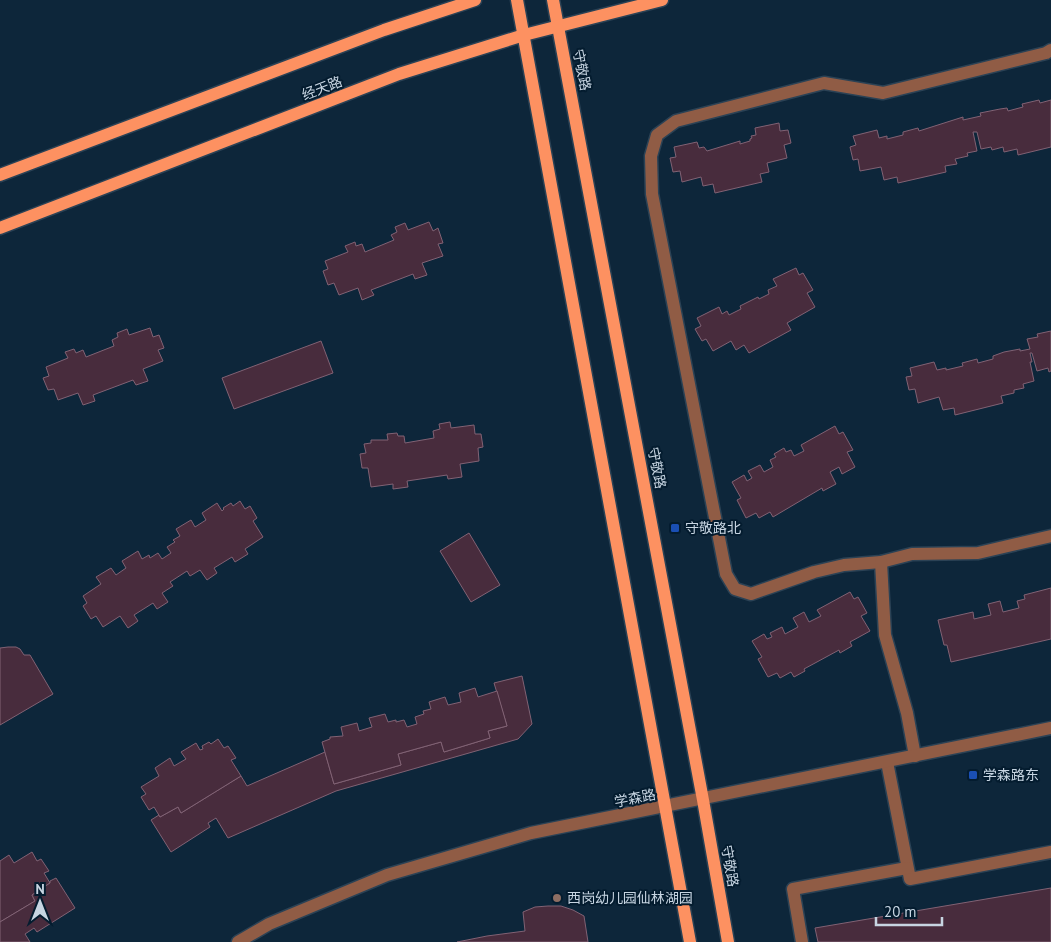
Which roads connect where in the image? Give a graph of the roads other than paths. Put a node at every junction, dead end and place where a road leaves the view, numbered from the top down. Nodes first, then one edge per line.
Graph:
1 (475, 0) edge
2 (517, 0) edge
3 (553, 0) edge
4 (662, 0) edge
5 (559, 25) junction
6 (524, 35) junction
7 (1051, 50) edge
8 (0, 175) edge
9 (0, 228) edge
10 (1051, 536) edge
11 (881, 562) junction
12 (1051, 728) edge
13 (915, 756) junction
14 (887, 762) junction
15 (703, 800) junction
16 (666, 807) junction
17 (1051, 852) edge
18 (908, 868) junction
19 (238, 942) edge
20 (690, 942) edge
21 (728, 942) edge
22 (802, 942) edge

1 - 8 main road
2 - 6 main road
3 - 5 main road, 守敬路
4 - 5 main road, 经天路
5 - 6 main road, 经天路
5 - 15 main road, 守敬路
6 - 9 main road, 经天路
6 - 16 main road
7 - 11 street
10 - 11 street
11 - 13 street
12 - 13 street, 学森路
13 - 14 street, 学森路
14 - 15 street, 学森路
14 - 18 street
15 - 16 street, 学森路
15 - 21 main road, 守敬路
16 - 19 street, 学森路
16 - 20 main road
17 - 18 street
18 - 22 street

